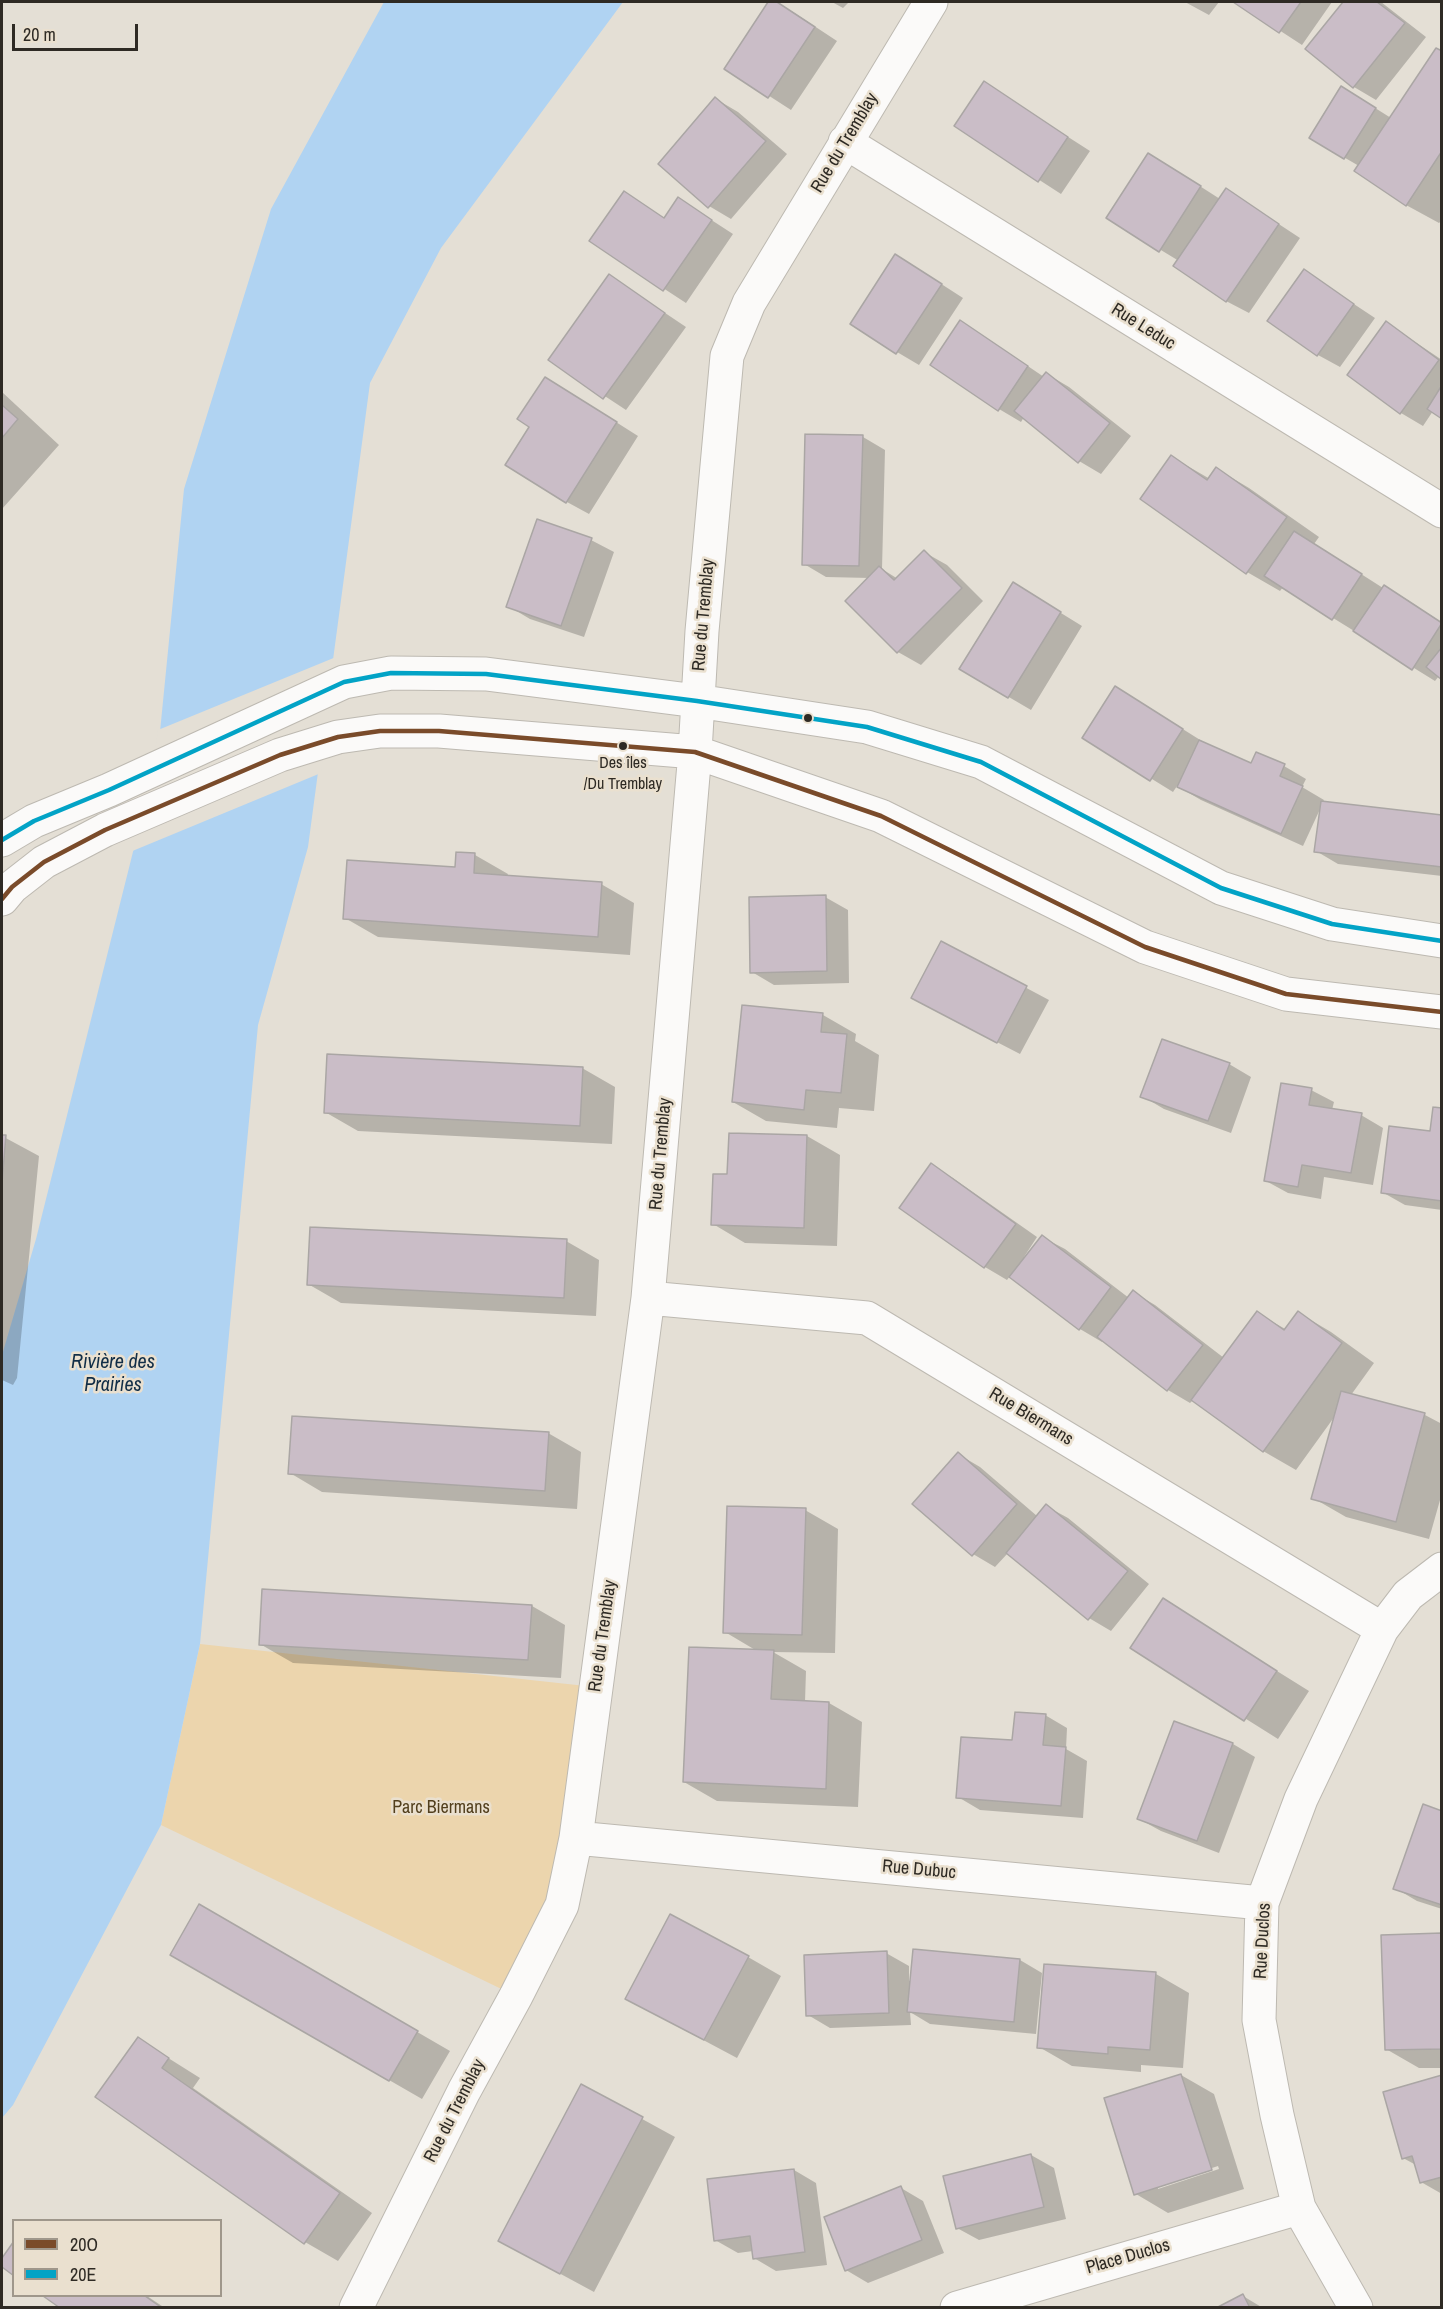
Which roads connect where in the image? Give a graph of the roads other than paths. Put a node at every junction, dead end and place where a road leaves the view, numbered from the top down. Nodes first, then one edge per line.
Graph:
1 (931, 2) edge
2 (845, 142) junction
3 (1442, 511) edge
4 (698, 701) junction
5 (695, 752) junction
6 (2, 840) edge
7 (2, 899) edge
8 (1442, 941) edge
9 (1442, 1012) edge
10 (648, 1298) junction
11 (1442, 1569) edge
12 (1382, 1629) junction
13 (576, 1838) junction
14 (1262, 1903) junction
15 (1299, 2208) junction
16 (356, 2307) edge
17 (957, 2307) edge
18 (1356, 2307) edge

1 - 2 street, Rue du Tremblay
2 - 3 street, Rue Leduc
2 - 4 street, Rue du Tremblay
4 - 5 street, Rue du Tremblay
4 - 6 street
4 - 8 street
5 - 7 street
5 - 9 street
5 - 10 street, Rue du Tremblay
10 - 12 street, Rue Biermans
10 - 13 street, Rue du Tremblay
11 - 12 street, Rue Duclos
12 - 14 street, Rue Duclos
13 - 14 street, Rue Dubuc
13 - 16 street, Rue du Tremblay
14 - 15 street, Rue Duclos
15 - 17 street, Place Duclos
15 - 18 street, Rue Duclos

